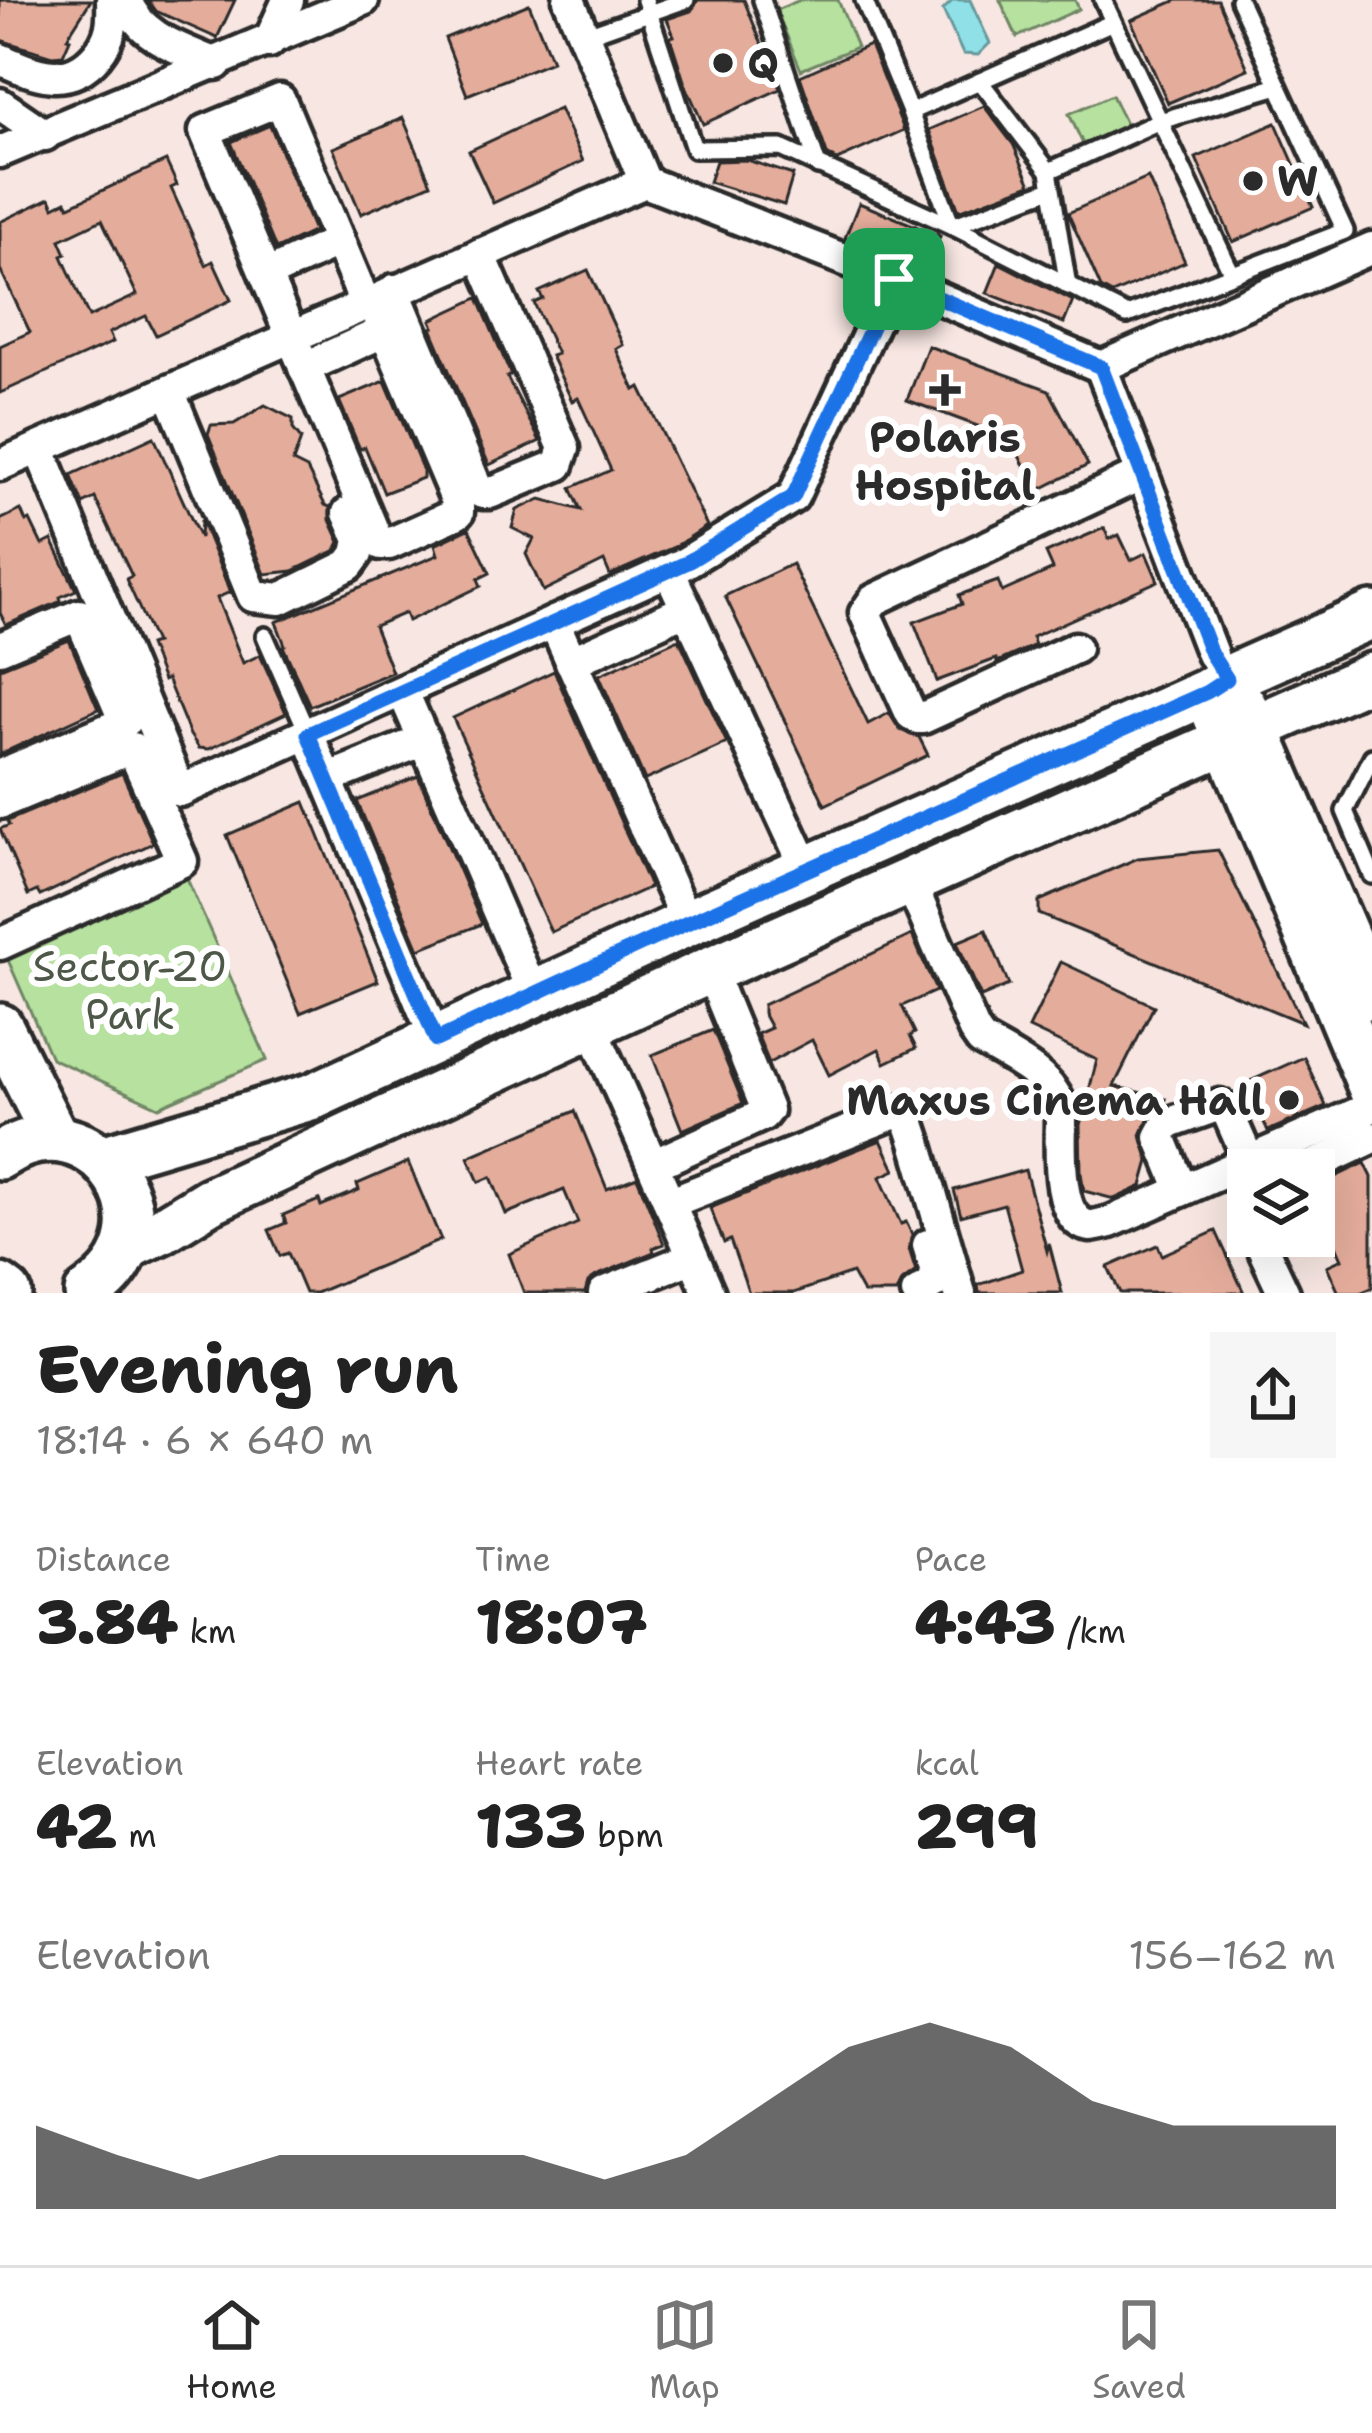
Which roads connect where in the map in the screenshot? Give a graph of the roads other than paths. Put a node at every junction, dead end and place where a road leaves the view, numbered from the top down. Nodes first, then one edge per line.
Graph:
1 (112, 0) edge
2 (126, 0) edge
3 (288, 0) edge
4 (363, 0) edge
5 (569, 0) edge
6 (686, 0) edge
7 (762, 0) edge
8 (864, 0) edge
9 (1103, 0) edge
10 (1239, 0) edge
11 (647, 7) edge
12 (1113, 22) junction
13 (584, 36) junction
14 (268, 41) junction
15 (0, 59) edge
16 (216, 64) junction
17 (980, 81) junction
18 (1278, 86) junction
19 (0, 104) edge
20 (910, 112) junction
21 (1160, 121) junction
22 (46, 135) junction
23 (0, 152) edge
24 (818, 166) junction
25 (1050, 180) junction
26 (645, 182) junction
27 (952, 226) junction
28 (339, 241) junction
29 (1372, 248) edge
30 (479, 254) junction
31 (1232, 274) junction
32 (266, 275) junction
33 (894, 279) junction
34 (1068, 286) junction
35 (377, 298) junction
36 (385, 331) junction
37 (281, 340) junction
38 (1101, 367) junction
39 (304, 368) junction
40 (169, 391) junction
41 (39, 448) junction
42 (0, 465) edge
43 (1142, 474) junction
44 (669, 571) junction
45 (687, 609) junction
46 (1372, 615) edge
47 (554, 622) junction
48 (265, 636) dead end
49 (0, 648) edge
50 (1075, 648) dead end
51 (572, 662) junction
52 (1215, 675) junction
53 (1372, 676) edge
54 (403, 692) junction
55 (308, 734) junction
56 (1241, 735) junction
57 (424, 740) junction
58 (1372, 758) edge
59 (0, 775) edge
60 (327, 779) junction
61 (0, 803) edge
62 (807, 870) junction
63 (1372, 875) edge
64 (910, 882) junction
65 (687, 923) junction
66 (0, 944) edge
67 (710, 970) junction
68 (534, 995) junction
69 (1372, 996) edge
70 (591, 1025) junction
71 (0, 1027) edge
72 (436, 1040) junction
73 (1372, 1089) edge
74 (1372, 1107) edge
75 (1372, 1138) edge
76 (56, 1139) junction
77 (1244, 1149) edge
78 (1276, 1149) edge
79 (1335, 1155) edge
80 (0, 1156) edge
81 (102, 1159) junction
82 (653, 1165) junction
83 (1227, 1171) edge
84 (1182, 1190) junction
85 (669, 1203) junction
86 (128, 1246) junction
87 (940, 1255) junction
88 (694, 1257) junction
89 (1267, 1257) edge
90 (0, 1287) edge
91 (8, 1293) edge
92 (88, 1293) edge
93 (604, 1293) edge
94 (709, 1293) edge
95 (917, 1293) edge
96 (960, 1293) edge
97 (1284, 1293) edge

1 - 15 street
2 - 16 street
3 - 14 street
4 - 14 street
5 - 13 street
6 - 11 lane
7 - 24 lane
8 - 20 lane
9 - 12 lane
10 - 18 lane
11 - 13 lane
11 - 24 lane
12 - 17 lane
12 - 21 lane
13 - 26 street
14 - 16 street
16 - 22 street
17 - 20 lane
17 - 25 lane
18 - 21 lane
18 - 31 lane
19 - 22 street
20 - 27 lane
21 - 25 lane
21 - 31 lane
22 - 23 street
24 - 27 lane
25 - 27 lane
25 - 34 lane
26 - 30 street
26 - 33 street
27 - 34 lane
28 - 32 street
28 - 32 street
28 - 35 street
29 - 38 street
30 - 35 street
30 - 35 street
31 - 34 lane
32 - 37 street
33 - 38 street
33 - 44 street
35 - 36 street
35 - 37 street
36 - 39 street
36 - 39 street
37 - 39 street
37 - 40 street
37 - 40 street
38 - 43 street
40 - 41 street
41 - 42 street
41 - 55 street
43 - 50 street
43 - 52 street
44 - 45 street
44 - 47 street
45 - 51 street
45 - 62 street
46 - 52 main road
47 - 51 street
47 - 54 street
48 - 55 lane
49 - 59 street
51 - 65 street
52 - 56 main road
52 - 62 main road
53 - 56 main road
54 - 55 street
54 - 57 street
55 - 60 street
56 - 64 main road
56 - 69 main road
56 - 73 main road
57 - 60 street
57 - 68 street
58 - 63 lane
60 - 72 street
61 - 66 street
62 - 65 main road
64 - 67 main road
64 - 84 street
65 - 68 main road
67 - 70 main road
67 - 82 street
68 - 72 main road
70 - 82 street
70 - 86 main road
71 - 76 main road
72 - 81 main road
74 - 78 street
75 - 79 street
76 - 80 main road
76 - 81 main road
77 - 84 street
81 - 86 main road
82 - 85 street
83 - 84 street
85 - 87 street
85 - 88 street
86 - 92 main road
87 - 95 street
87 - 96 street
88 - 93 street
88 - 94 street
89 - 97 street
90 - 91 main road

